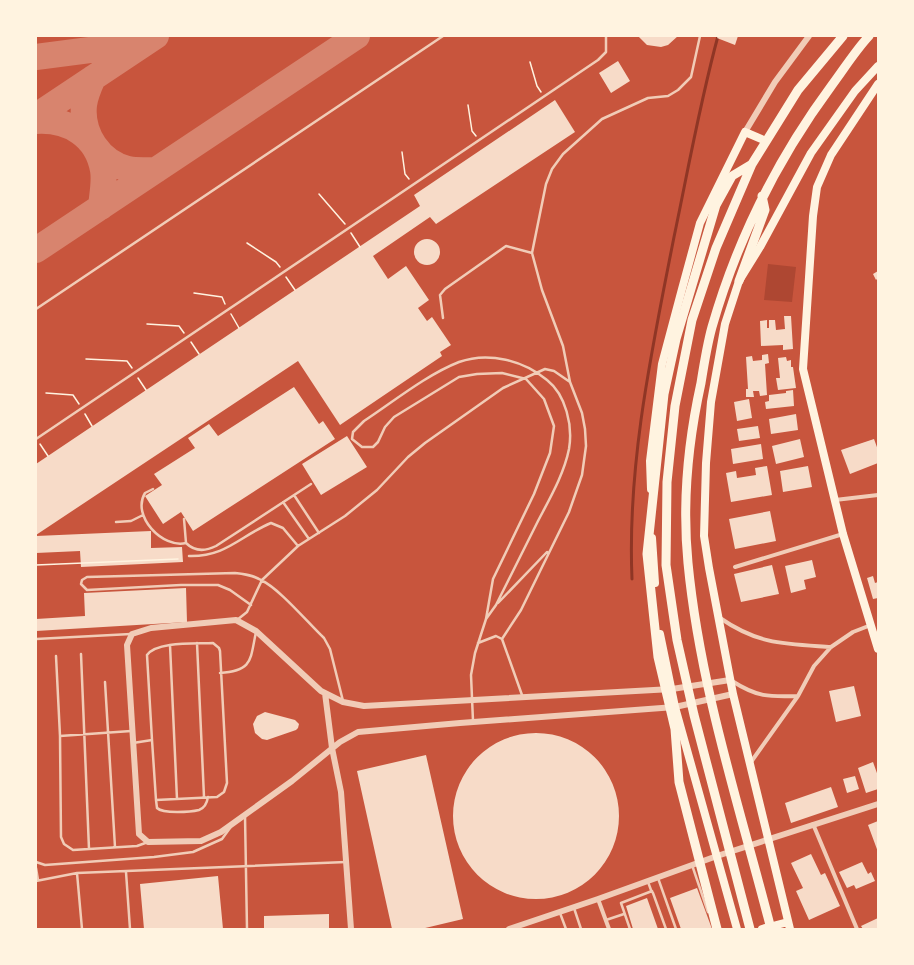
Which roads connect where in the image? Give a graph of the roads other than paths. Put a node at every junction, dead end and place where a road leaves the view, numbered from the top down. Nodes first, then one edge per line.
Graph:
1 (443, 36) edge
2 (606, 36) edge
3 (700, 36) edge
4 (810, 36) edge
5 (843, 36) edge
6 (869, 36) edge
7 (878, 66) edge
8 (878, 84) edge
9 (745, 132) junction
10 (766, 141) junction
11 (752, 164) junction
12 (762, 196) junction
13 (532, 253) junction
14 (739, 281) junction
15 (36, 309) edge
16 (443, 318) dead end
17 (570, 382) junction
18 (36, 439) edge
19 (311, 484) dead end
20 (153, 489) dead end
21 (294, 495) junction
22 (878, 495) edge
23 (835, 500) junction
24 (283, 502) junction
25 (143, 515) junction
26 (184, 520) dead end
27 (116, 522) dead end
28 (319, 533) junction
29 (843, 534) junction
30 (309, 539) junction
31 (186, 543) junction
32 (298, 546) junction
33 (549, 550) junction
34 (189, 556) dead end
35 (735, 567) dead end
36 (262, 580) junction
37 (251, 605) junction
38 (496, 605) junction
39 (719, 618) junction
40 (486, 619) junction
41 (236, 620) junction
42 (871, 624) junction
43 (256, 632) junction
44 (132, 634) junction
45 (36, 639) edge
46 (502, 640) junction
47 (197, 644) junction
48 (478, 644) junction
49 (170, 645) junction
50 (831, 647) junction
51 (878, 649) edge
52 (81, 654) dead end
53 (56, 656) dead end
54 (220, 673) junction
55 (730, 680) junction
56 (105, 682) dead end
57 (672, 689) junction
58 (325, 693) junction
59 (733, 694) junction
60 (522, 696) junction
61 (798, 696) junction
62 (472, 699) junction
63 (343, 702) junction
64 (675, 707) junction
65 (473, 722) junction
66 (132, 731) junction
67 (109, 732) junction
68 (84, 734) junction
69 (60, 736) junction
70 (152, 740) junction
71 (133, 743) junction
72 (332, 748) junction
73 (751, 762) junction
74 (206, 797) junction
75 (177, 799) junction
76 (156, 800) junction
77 (878, 804) edge
78 (245, 814) junction
79 (235, 821) junction
80 (814, 824) junction
81 (768, 839) junction
82 (148, 842) junction
83 (115, 847) junction
84 (89, 849) junction
85 (717, 856) junction
86 (36, 862) edge
87 (347, 862) junction
88 (692, 865) junction
89 (246, 866) junction
90 (36, 868) edge
91 (126, 872) junction
92 (77, 873) junction
93 (658, 878) junction
94 (37, 880) edge
95 (648, 882) junction
96 (652, 891) junction
97 (598, 900) junction
98 (574, 908) junction
99 (560, 913) junction
100 (624, 914) junction
101 (606, 920) junction
102 (789, 926) edge
103 (82, 929) edge
104 (130, 929) edge
105 (247, 929) edge
106 (351, 929) edge
107 (509, 929) edge
108 (566, 929) edge
109 (580, 929) edge
110 (609, 929) edge
111 (630, 929) edge
112 (666, 929) edge
113 (676, 929) edge
114 (716, 929) edge
115 (737, 929) edge
116 (750, 929) edge
117 (762, 929) edge
118 (771, 929) edge
119 (857, 929) edge

1 - 15 lane
2 - 18 lane
3 - 13 lane
4 - 9 street
5 - 10 highway
6 - 12 highway
7 - 14 main road
8 - 23 main road
9 - 10 main road
9 - 57 main road
10 - 11 highway
11 - 114 highway
11 - 116 highway
12 - 14 highway
12 - 118 highway
13 - 16 lane
13 - 17 lane
14 - 39 main road
17 - 28 lane
17 - 33 lane
19 - 21 lane
20 - 25 lane
21 - 24 lane
21 - 28 lane
22 - 23 street
23 - 29 main road
24 - 30 lane
24 - 31 lane
25 - 27 lane
25 - 31 lane
26 - 31 lane
28 - 30 lane
29 - 35 street
29 - 42 main road
30 - 32 lane
32 - 34 lane
32 - 36 lane
33 - 38 lane
33 - 46 lane
36 - 37 lane
36 - 37 lane
36 - 63 lane
37 - 41 lane
38 - 40 lane
38 - 40 lane
39 - 50 street
39 - 55 main road
40 - 48 lane
41 - 43 street
41 - 44 street
42 - 50 street
42 - 51 main road
43 - 54 lane
43 - 58 street
44 - 45 lane
44 - 66 street
46 - 48 lane
46 - 60 lane
47 - 49 lane
47 - 54 lane
47 - 74 lane
48 - 62 lane
49 - 70 lane
49 - 75 lane
50 - 61 street
52 - 68 lane
53 - 69 lane
54 - 74 lane
55 - 57 street
55 - 59 main road
55 - 61 street
56 - 67 lane
57 - 60 street
57 - 64 main road
58 - 63 street
58 - 72 street
59 - 64 street
59 - 73 main road
60 - 62 street
61 - 73 street
62 - 63 street
62 - 65 lane
64 - 65 street
64 - 85 main road
65 - 72 street
66 - 67 lane
66 - 71 street
67 - 68 lane
67 - 83 lane
68 - 69 lane
68 - 84 lane
69 - 84 lane
70 - 71 lane
70 - 76 lane
71 - 82 street
72 - 78 street
72 - 87 street
73 - 81 main road
74 - 75 lane
74 - 76 lane
75 - 76 lane
77 - 80 street
78 - 79 street
78 - 89 lane
79 - 82 street
79 - 86 lane
80 - 81 street
80 - 119 street
81 - 85 street
81 - 102 main road
82 - 83 lane
83 - 84 lane
85 - 88 street
85 - 115 main road
87 - 89 lane
87 - 106 street
88 - 93 street
88 - 114 lane
89 - 91 lane
89 - 105 lane
90 - 94 lane
91 - 92 lane
91 - 104 lane
92 - 94 lane
92 - 103 lane
93 - 95 street
93 - 113 lane
95 - 96 lane
95 - 97 street
96 - 100 lane
96 - 112 lane
97 - 98 street
97 - 101 street
98 - 99 street
98 - 109 lane
99 - 107 street
99 - 108 lane
100 - 101 lane
100 - 111 lane
101 - 110 street
102 - 117 main road

